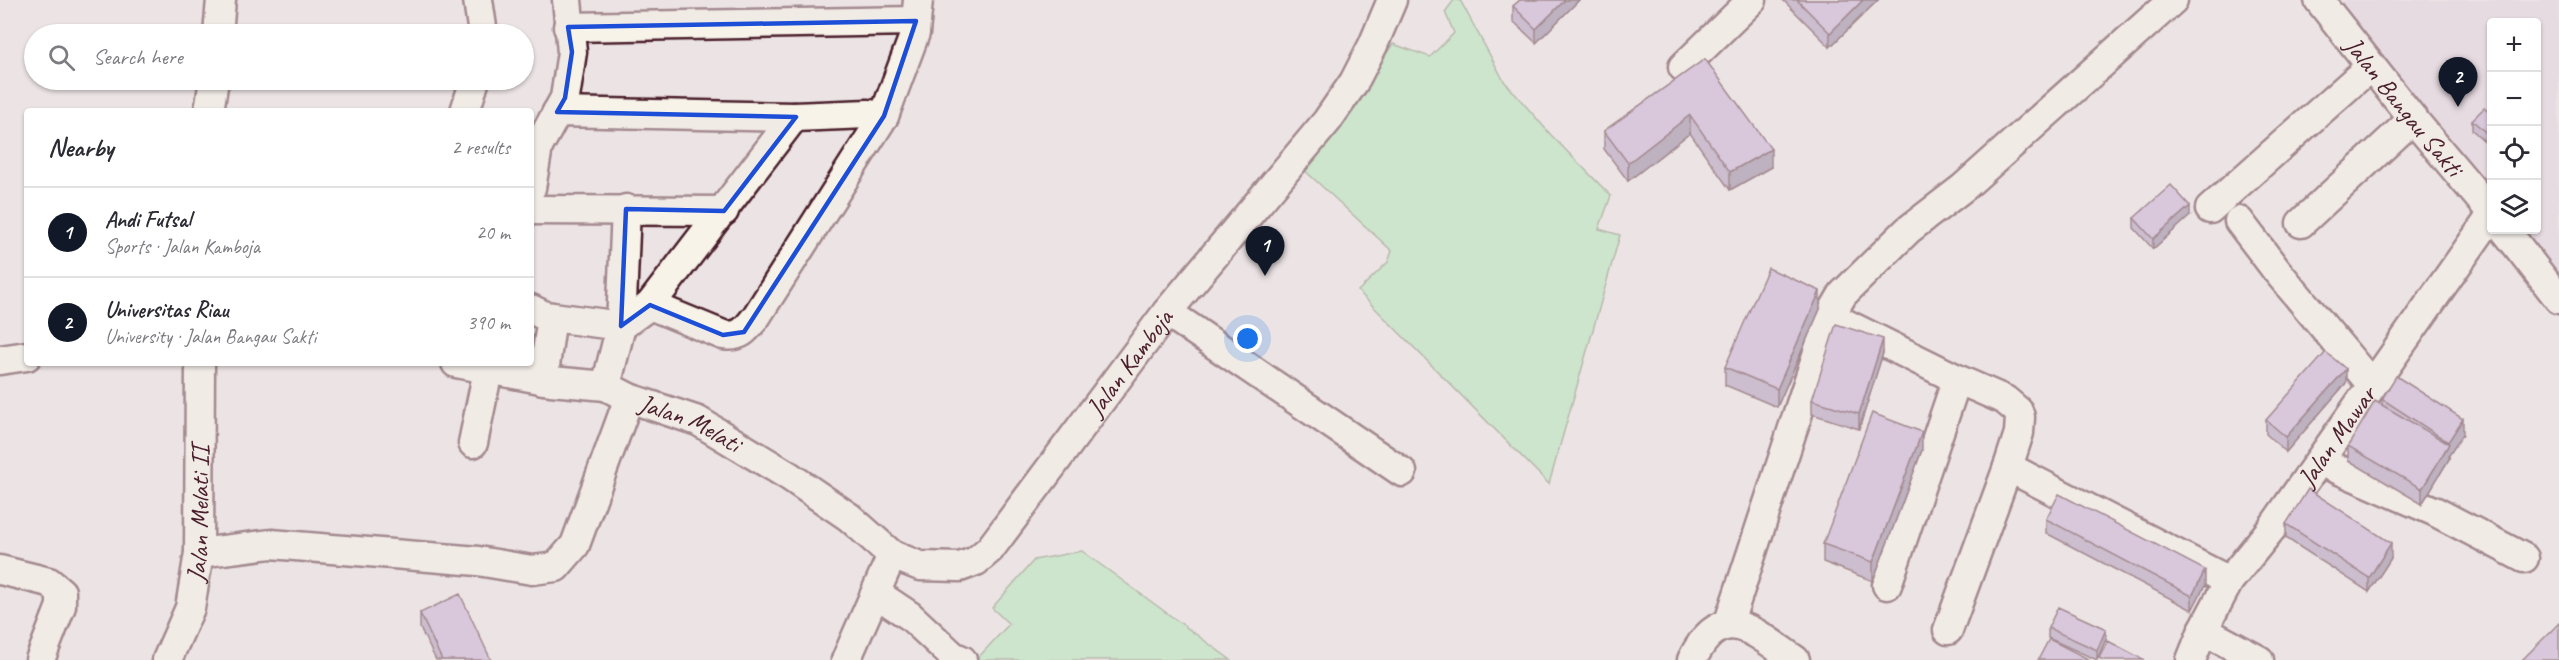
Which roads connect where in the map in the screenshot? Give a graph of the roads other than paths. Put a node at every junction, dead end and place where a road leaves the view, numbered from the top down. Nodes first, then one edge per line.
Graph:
1 (221, 0) edge
2 (478, 0) edge
3 (1752, 0) edge
4 (2173, 0) edge
5 (2319, 0) edge
6 (1387, 3) edge
7 (917, 10) edge
8 (568, 14) edge
9 (219, 24) edge
10 (482, 24) edge
11 (2371, 66) junction
12 (1683, 67) dead end
13 (212, 90) edge
14 (472, 90) edge
15 (209, 108) edge
16 (466, 108) edge
17 (557, 112) junction
18 (884, 116) junction
19 (794, 117) junction
20 (2413, 119) junction
21 (534, 170) edge
22 (2210, 208) dead end
23 (2487, 208) edge
24 (626, 209) junction
25 (534, 210) edge
26 (724, 210) junction
27 (2239, 221) dead end
28 (2487, 221) edge
29 (2301, 223) dead end
30 (2508, 234) edge
31 (2559, 300) edge
32 (650, 305) junction
33 (1167, 312) junction
34 (542, 313) edge
35 (1830, 316) junction
36 (621, 326) junction
37 (24, 356) edge
38 (0, 360) edge
39 (200, 366) edge
40 (470, 366) edge
41 (488, 370) junction
42 (1957, 379) junction
43 (543, 380) junction
44 (2372, 385) junction
45 (617, 392) junction
46 (473, 443) dead end
47 (2319, 461) junction
48 (2008, 467) junction
49 (1402, 472) dead end
50 (200, 553) junction
51 (892, 555) junction
52 (2524, 558) dead end
53 (0, 570) edge
54 (2229, 581) junction
55 (1887, 585) dead end
56 (877, 594) junction
57 (1728, 625) junction
58 (1948, 630) dead end
59 (2203, 630) junction
60 (40, 660) edge
61 (167, 660) edge
62 (846, 660) edge
63 (962, 660) edge
64 (1692, 660) edge
65 (1795, 660) edge
66 (2191, 660) edge
67 (2259, 660) edge

1 - 9 street
2 - 10 street
3 - 12 street
4 - 35 street
5 - 11 street, Jalan Bangau Sakti
6 - 33 street, Jalan Kamboja
7 - 8 street
7 - 18 street
8 - 17 street
11 - 20 street, Jalan Bangau Sakti
11 - 22 street
13 - 15 street
14 - 16 street
17 - 19 street
17 - 21 street
18 - 19 street
18 - 32 street
19 - 26 street
20 - 23 street, Jalan Bangau Sakti
20 - 29 street
24 - 25 street
24 - 26 street
24 - 36 street
26 - 32 street
27 - 44 street
28 - 44 street, Jalan Mawar
30 - 31 street
32 - 36 street
33 - 49 street
33 - 51 street, Jalan Kamboja
34 - 36 street
34 - 43 street
35 - 42 street
35 - 57 street
36 - 45 street
37 - 38 street
39 - 50 street, Jalan Melati II
40 - 41 street, Jalan Melati
41 - 43 street, Jalan Melati
41 - 46 street
42 - 48 street
42 - 55 street
43 - 45 street, Jalan Melati
44 - 47 street, Jalan Mawar
45 - 50 street
45 - 51 street, Jalan Melati
47 - 52 street
47 - 54 street, Jalan Mawar
48 - 54 street
48 - 58 street
50 - 61 street, Jalan Melati II
51 - 56 street
53 - 60 street
54 - 59 street, Jalan Mawar
56 - 62 street
56 - 63 street
57 - 64 street
57 - 65 street
59 - 66 street, Jalan Mawar
59 - 67 street

